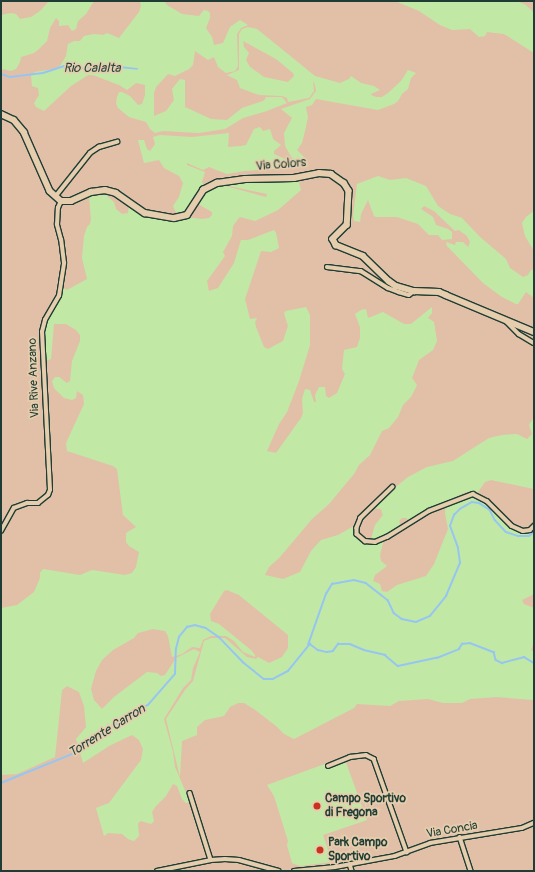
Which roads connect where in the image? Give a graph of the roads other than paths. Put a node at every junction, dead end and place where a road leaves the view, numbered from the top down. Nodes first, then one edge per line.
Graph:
1 (1, 114) edge
2 (117, 142) dead end
3 (55, 197) junction
4 (61, 201) junction
5 (327, 267) dead end
6 (414, 291) junction
7 (507, 321) junction
8 (534, 332) edge
9 (534, 343) edge
10 (393, 487) dead end
11 (534, 526) edge
12 (1, 531) edge
13 (328, 766) dead end
14 (190, 793) dead end
15 (534, 823) edge
16 (460, 837) junction
17 (407, 852) junction
18 (213, 859) junction
19 (350, 864) junction
20 (335, 869) edge
21 (157, 871) edge
22 (279, 871) edge
23 (294, 871) edge
24 (352, 871) edge
25 (471, 871) edge

1 - 3 street
2 - 3 street
3 - 4 street
4 - 6 street, Via Colors
4 - 12 street, Via Rive Anzano
5 - 6 street
6 - 7 street, Via Colors
7 - 8 street, Via Colors
7 - 9 street
10 - 11 street
13 - 17 street
14 - 18 street
15 - 16 street, Via Concia
16 - 17 street, Via Concia
16 - 25 street
17 - 19 street, Via Concia
18 - 21 street
18 - 22 street
19 - 20 street, Via Concia
19 - 24 street
20 - 23 street, Via Concia

